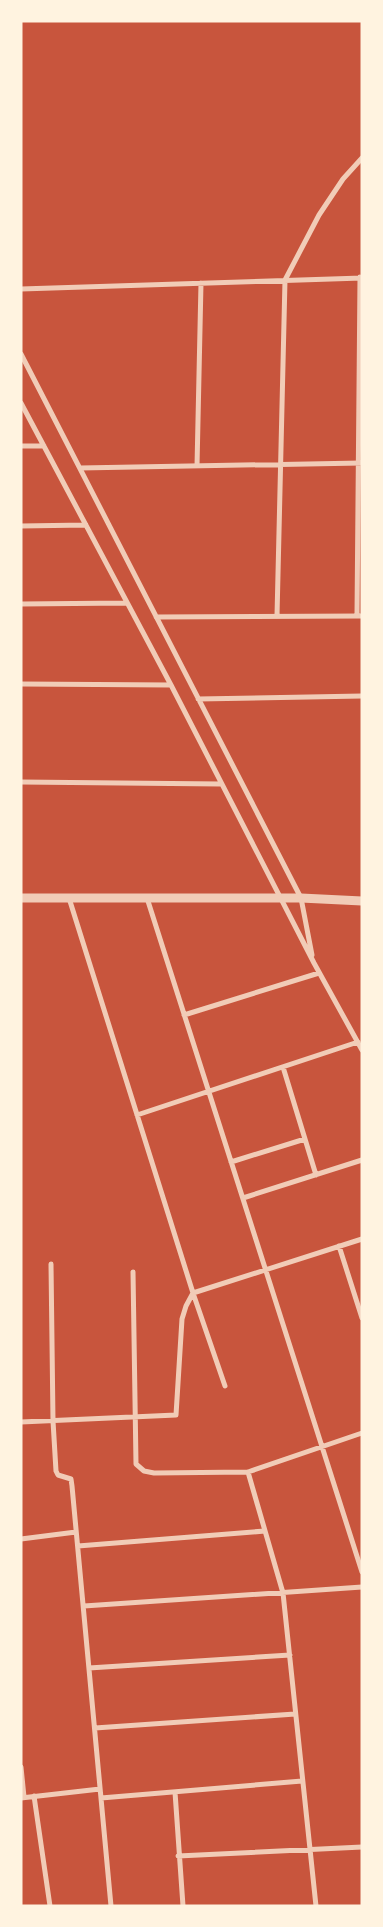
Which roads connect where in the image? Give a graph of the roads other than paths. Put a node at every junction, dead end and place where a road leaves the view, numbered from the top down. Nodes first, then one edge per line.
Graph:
1 (362, 158) edge
2 (361, 277) edge
3 (285, 280) junction
4 (201, 283) junction
5 (21, 289) edge
6 (21, 354) edge
7 (21, 402) edge
8 (21, 446) edge
9 (44, 446) junction
10 (360, 463) edge
11 (280, 465) junction
12 (197, 466) junction
13 (80, 468) junction
14 (86, 525) junction
15 (21, 526) edge
16 (128, 603) junction
17 (21, 604) edge
18 (277, 616) junction
19 (359, 616) edge
20 (156, 617) junction
21 (21, 684) edge
22 (171, 684) junction
23 (362, 696) edge
24 (198, 699) junction
25 (21, 782) edge
26 (221, 784) junction
27 (21, 898) edge
28 (69, 898) junction
29 (147, 898) junction
30 (280, 898) junction
31 (301, 898) junction
32 (362, 901) edge
33 (314, 963) junction
34 (320, 973) junction
35 (184, 1015) junction
36 (358, 1042) junction
37 (362, 1050) edge
38 (282, 1067) junction
39 (208, 1091) junction
40 (137, 1115) junction
41 (305, 1138) junction
42 (362, 1160) edge
43 (231, 1162) junction
44 (316, 1175) junction
45 (242, 1198) junction
46 (362, 1239) edge
47 (339, 1246) junction
48 (51, 1264) dead end
49 (266, 1270) junction
50 (133, 1272) dead end
51 (193, 1292) junction
52 (362, 1318) edge
53 (225, 1386) dead end
54 (134, 1417) junction
55 (53, 1421) junction
56 (21, 1422) edge
57 (362, 1433) edge
58 (322, 1446) junction
59 (248, 1472) junction
60 (265, 1531) junction
61 (76, 1532) junction
62 (21, 1539) edge
63 (78, 1546) junction
64 (362, 1572) edge
65 (362, 1587) edge
66 (283, 1593) junction
67 (84, 1606) junction
68 (290, 1655) junction
69 (89, 1668) junction
70 (296, 1714) junction
71 (95, 1728) junction
72 (21, 1767) edge
73 (302, 1781) junction
74 (100, 1789) junction
75 (175, 1792) junction
76 (34, 1796) junction
77 (23, 1798) edge
78 (101, 1798) junction
79 (362, 1846) edge
80 (310, 1849) junction
81 (178, 1856) junction
82 (50, 1906) edge
83 (111, 1906) edge
84 (183, 1906) edge
85 (316, 1906) edge

1 - 3 street
2 - 3 street
2 - 10 street
3 - 4 street
3 - 11 street
4 - 5 street
4 - 12 street
6 - 13 street
7 - 9 street
8 - 9 street
9 - 14 street
10 - 11 street
10 - 19 street
11 - 12 street
11 - 18 street
12 - 13 street
13 - 20 street
14 - 15 street
14 - 16 street
16 - 17 street
16 - 22 street
18 - 19 street
18 - 20 street
20 - 24 street
21 - 22 street
22 - 26 street
23 - 24 street
24 - 31 street
25 - 26 street
26 - 30 street
27 - 28 street
28 - 29 street
28 - 40 street
29 - 30 street
29 - 35 street
30 - 31 street
30 - 33 street
31 - 32 street
31 - 33 street
33 - 34 street
34 - 35 street
34 - 36 street
35 - 39 street
36 - 37 street
36 - 38 street
38 - 39 street
38 - 41 street
39 - 40 street
39 - 43 street
40 - 51 street
41 - 43 street
41 - 44 street
42 - 44 street
43 - 45 street
44 - 45 street
45 - 49 street
46 - 47 street
47 - 49 street
47 - 52 street
48 - 55 street
49 - 51 street
49 - 58 street
50 - 54 street
51 - 53 street
51 - 54 street
54 - 55 street
54 - 59 street
55 - 56 street
55 - 61 street
57 - 58 street
58 - 59 street
58 - 64 street
59 - 60 street
60 - 63 street
60 - 66 street
61 - 62 street
61 - 63 street
63 - 67 street
65 - 66 street
66 - 67 street
66 - 68 street
67 - 69 street
68 - 69 street
68 - 70 street
69 - 71 street
70 - 71 street
70 - 73 street
71 - 74 street
72 - 77 street
73 - 75 street
73 - 80 street
74 - 76 street
74 - 78 street
75 - 78 street
75 - 81 street
76 - 77 street
76 - 82 street
78 - 83 street
79 - 80 street
80 - 81 street
80 - 85 street
81 - 84 street

